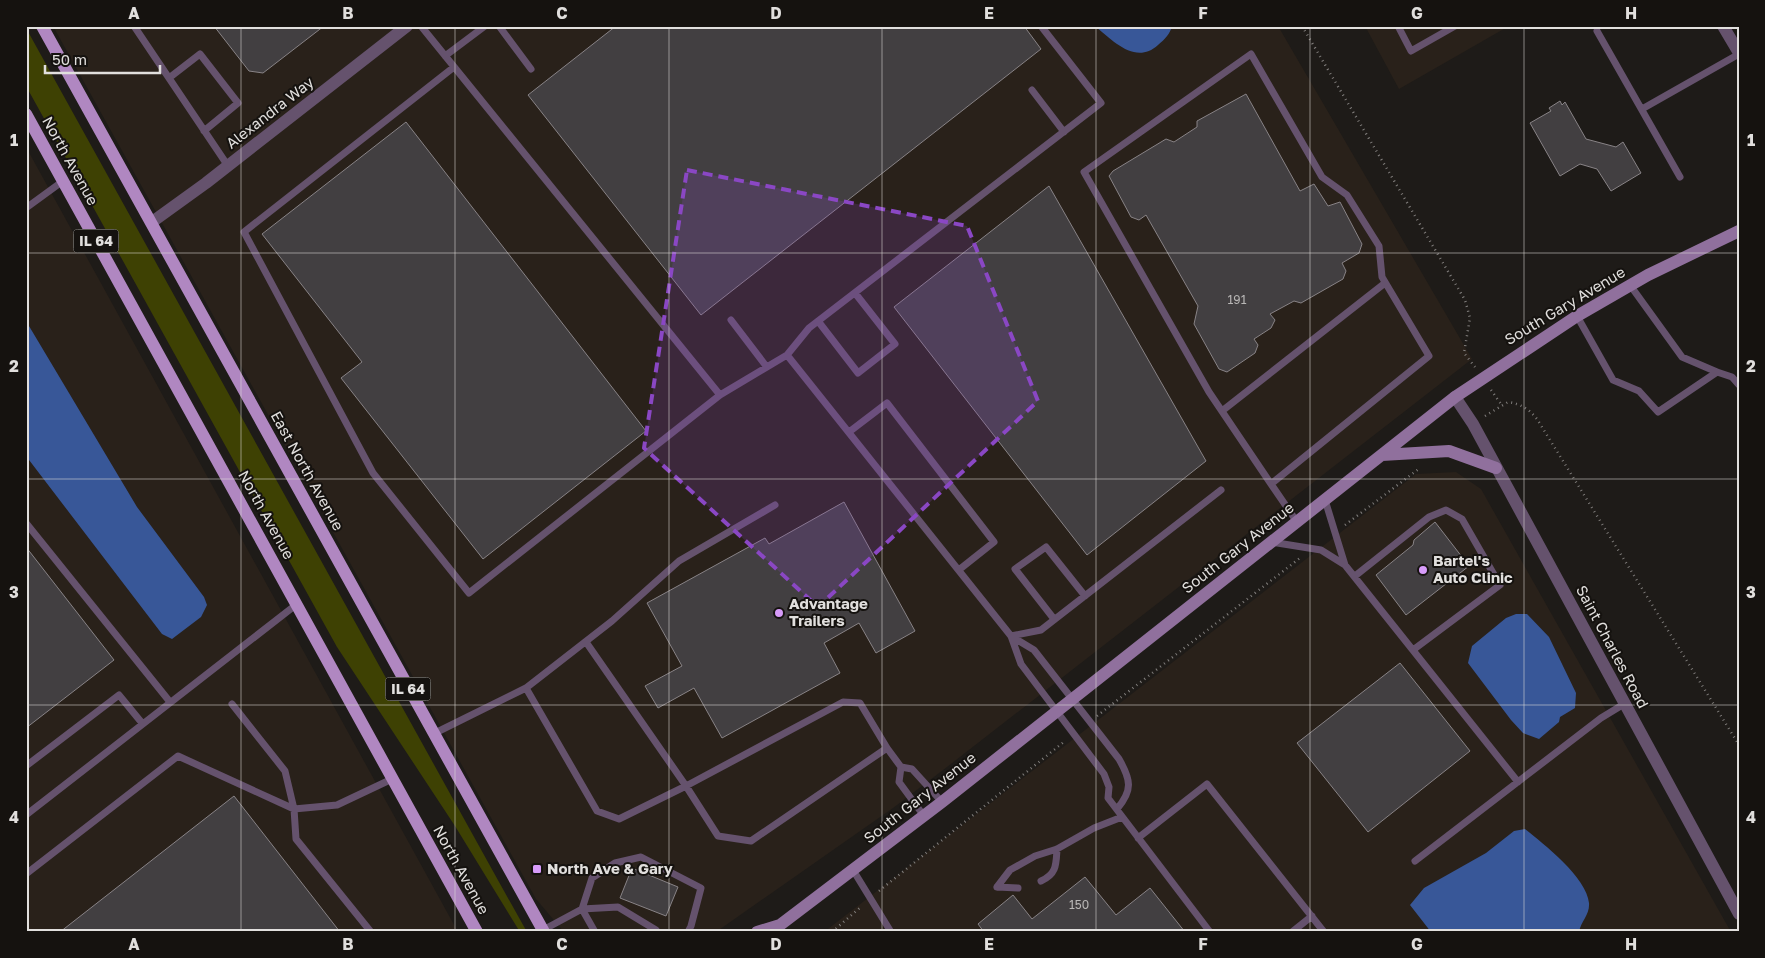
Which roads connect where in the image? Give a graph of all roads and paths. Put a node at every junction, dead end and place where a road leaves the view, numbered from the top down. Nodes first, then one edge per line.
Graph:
1 (42, 26) edge
2 (134, 26) edge
3 (407, 26) edge
4 (421, 26) edge
5 (485, 26) edge
6 (499, 26) edge
7 (1041, 26) edge
8 (1302, 26) edge
9 (1398, 26) edge
10 (1455, 26) edge
11 (1723, 26) edge
12 (1597, 31) dead end
13 (1739, 54) edge
14 (446, 56) junction
15 (454, 67) junction
16 (531, 69) dead end
17 (169, 78) junction
18 (1032, 90) dead end
19 (1642, 109) junction
20 (26, 114) edge
21 (204, 131) junction
22 (1064, 132) junction
23 (228, 166) junction
24 (1680, 178) dead end
25 (63, 182) junction
26 (26, 208) edge
27 (152, 222) junction
28 (1739, 231) edge
29 (1385, 283) junction
30 (1630, 285) junction
31 (855, 293) junction
32 (1577, 316) junction
33 (731, 320) dead end
34 (818, 321) junction
35 (786, 355) junction
36 (1469, 359) dead end
37 (766, 366) junction
38 (1717, 372) junction
39 (1739, 385) edge
40 (720, 395) junction
41 (1495, 396) dead end
42 (1455, 397) junction
43 (1501, 405) junction
44 (1222, 411) junction
45 (1487, 415) dead end
46 (849, 432) junction
47 (1382, 455) junction
48 (1425, 466) dead end
49 (1496, 468) junction
50 (1272, 484) junction
51 (1221, 490) dead end
52 (1325, 500) junction
53 (775, 505) dead end
54 (1297, 522) junction
55 (26, 523) edge
56 (1344, 526) dead end
57 (1271, 542) junction
58 (1304, 556) dead end
59 (1346, 565) junction
60 (960, 569) junction
61 (1355, 576) junction
62 (1084, 596) junction
63 (297, 604) junction
64 (1054, 619) junction
65 (1011, 636) junction
66 (586, 642) junction
67 (1413, 650) junction
68 (526, 688) junction
69 (1073, 698) junction
70 (170, 702) junction
71 (232, 704) dead end
72 (1624, 704) junction
73 (1056, 711) junction
74 (1102, 712) dead end
75 (142, 723) junction
76 (433, 734) junction
77 (1062, 744) dead end
78 (1739, 745) edge
79 (887, 748) junction
80 (26, 766) edge
81 (901, 767) junction
82 (392, 779) junction
83 (1518, 782) junction
84 (686, 786) junction
85 (942, 802) junction
86 (1117, 809) junction
87 (294, 810) junction
88 (26, 815) edge
89 (924, 816) junction
90 (1122, 817) junction
91 (1138, 838) junction
92 (1058, 849) junction
93 (1415, 860) dead end
94 (853, 870) junction
95 (26, 874) edge
96 (1041, 881) dead end
97 (890, 882) dead end
98 (1018, 888) dead end
99 (582, 910) junction
100 (1739, 914) edge
101 (1312, 916) junction
102 (845, 921) dead end
103 (779, 928) edge
104 (544, 931) edge
105 (655, 931) edge
106 (371, 932) edge
107 (477, 932) edge
108 (595, 932) edge
109 (688, 932) edge
110 (757, 932) edge
111 (832, 932) edge
112 (891, 932) edge
113 (1210, 932) edge
114 (1292, 932) edge
115 (1324, 932) edge

1 - 27 main road, East North Avenue / IL 64
2 - 17 lane
3 - 23 street, Alexandra Way
4 - 14 lane
5 - 14 lane
6 - 16 lane
7 - 22 lane
8 - 36 path
9 - 10 lane
11 - 13 street
12 - 19 lane
13 - 19 lane
14 - 15 lane
15 - 40 lane
15 - 40 lane
17 - 21 lane
17 - 21 lane
18 - 22 lane
19 - 24 lane
20 - 25 main road, North Avenue / IL 64
21 - 23 lane
22 - 31 lane
23 - 27 street, Alexandra Way
25 - 26 lane
25 - 63 main road, North Avenue / IL 64
27 - 76 main road, East North Avenue / IL 64
28 - 30 main road, South Gary Avenue
29 - 44 lane
29 - 44 lane
29 - 50 lane
30 - 32 main road, South Gary Avenue
30 - 38 lane
31 - 34 lane
31 - 34 lane
32 - 38 lane
32 - 42 main road, South Gary Avenue
33 - 37 lane
34 - 35 lane
35 - 37 lane
35 - 46 lane
37 - 40 lane
38 - 39 lane
41 - 43 path
42 - 47 main road, South Gary Avenue
42 - 49 street, Saint Charles Road
43 - 45 path
43 - 78 path
44 - 50 lane
46 - 60 lane
46 - 60 lane
47 - 49 main road
47 - 52 main road, South Gary Avenue
48 - 56 path
49 - 72 street, Saint Charles Road
50 - 54 lane
51 - 62 lane
52 - 54 main road, South Gary Avenue
52 - 59 lane
53 - 66 lane
54 - 57 main road, South Gary Avenue
55 - 70 lane
57 - 59 lane
57 - 69 main road, South Gary Avenue
58 - 74 path
59 - 61 lane
60 - 65 lane
61 - 67 lane
61 - 67 lane
62 - 64 lane
62 - 64 lane
63 - 70 lane
63 - 82 main road, North Avenue / IL 64
64 - 65 lane
65 - 69 lane
65 - 73 lane
66 - 68 lane
66 - 84 lane
67 - 83 lane
68 - 76 lane
68 - 84 lane
69 - 73 main road, South Gary Avenue
69 - 86 lane
70 - 75 lane
71 - 87 lane
72 - 83 lane
72 - 100 street, Saint Charles Road
73 - 85 main road, South Gary Avenue
73 - 86 lane
75 - 80 lane
75 - 88 lane
76 - 104 main road, East North Avenue / IL 64
77 - 97 path
79 - 81 lane
79 - 84 lane
79 - 84 lane
81 - 85 lane
81 - 89 lane
82 - 87 lane
82 - 107 main road, North Avenue / IL 64
83 - 93 lane
85 - 89 main road, South Gary Avenue
86 - 90 lane
87 - 95 lane
87 - 106 lane
89 - 94 main road, South Gary Avenue
90 - 91 lane
90 - 92 lane
91 - 101 lane
91 - 113 lane
92 - 96 lane
92 - 98 lane
94 - 103 main road, South Gary Avenue
94 - 112 lane
99 - 104 lane
99 - 105 lane
99 - 108 lane
99 - 109 lane
101 - 114 lane
101 - 115 lane
102 - 111 path
103 - 110 main road, South Gary Avenue

